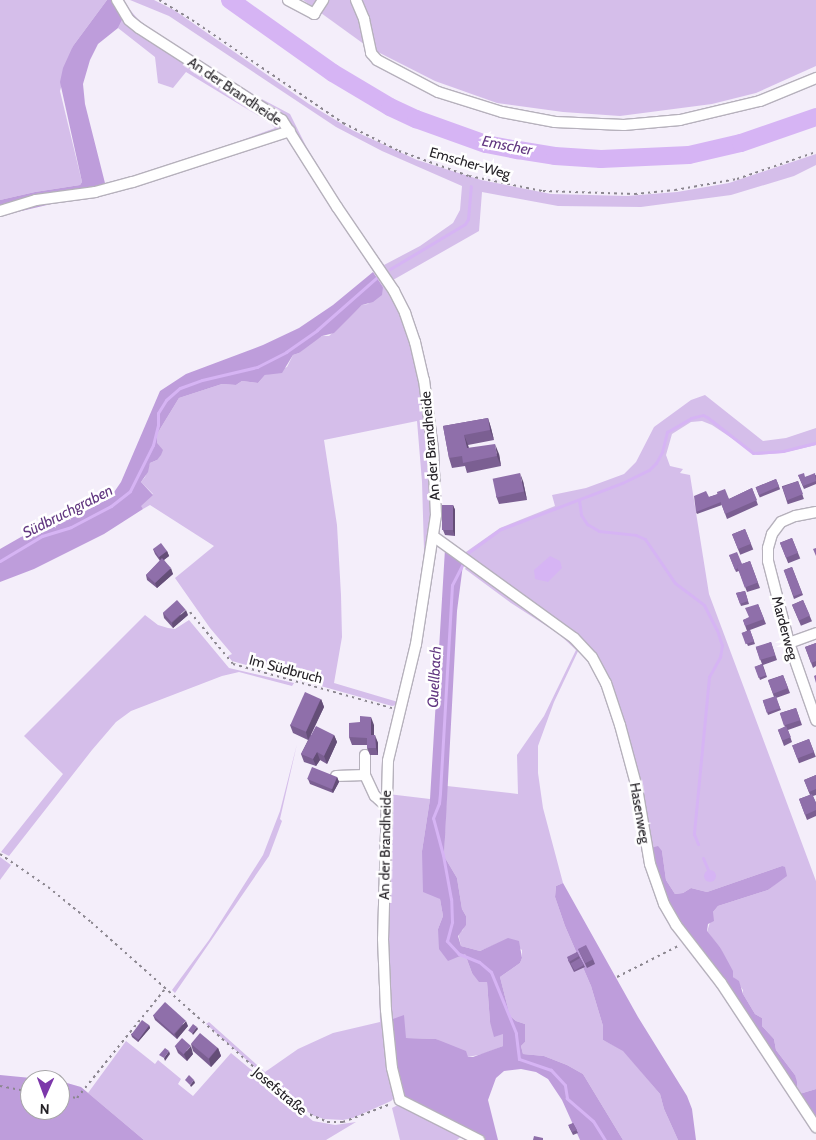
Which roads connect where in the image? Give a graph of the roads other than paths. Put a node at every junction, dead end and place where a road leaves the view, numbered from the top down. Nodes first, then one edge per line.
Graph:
1 (116, 0) edge
2 (288, 0) edge
3 (324, 0) edge
4 (356, 0) edge
5 (816, 78) edge
6 (290, 131) junction
7 (0, 211) edge
8 (816, 512) edge
9 (433, 536) junction
10 (816, 633) edge
11 (789, 644) junction
12 (816, 720) edge
13 (365, 756) edge
14 (365, 775) junction
15 (336, 776) edge
16 (385, 804) junction
17 (816, 1127) edge
18 (479, 1140) edge

1 - 6 street, An der Brandheide
2 - 3 street
4 - 5 street
6 - 7 street
6 - 9 street, An der Brandheide
8 - 11 street, Marderweg
9 - 16 street, An der Brandheide
9 - 17 street, Hasenweg
10 - 11 street
11 - 12 street, Marderweg
13 - 14 street
14 - 15 street
14 - 16 street
16 - 18 street, An der Brandheide

